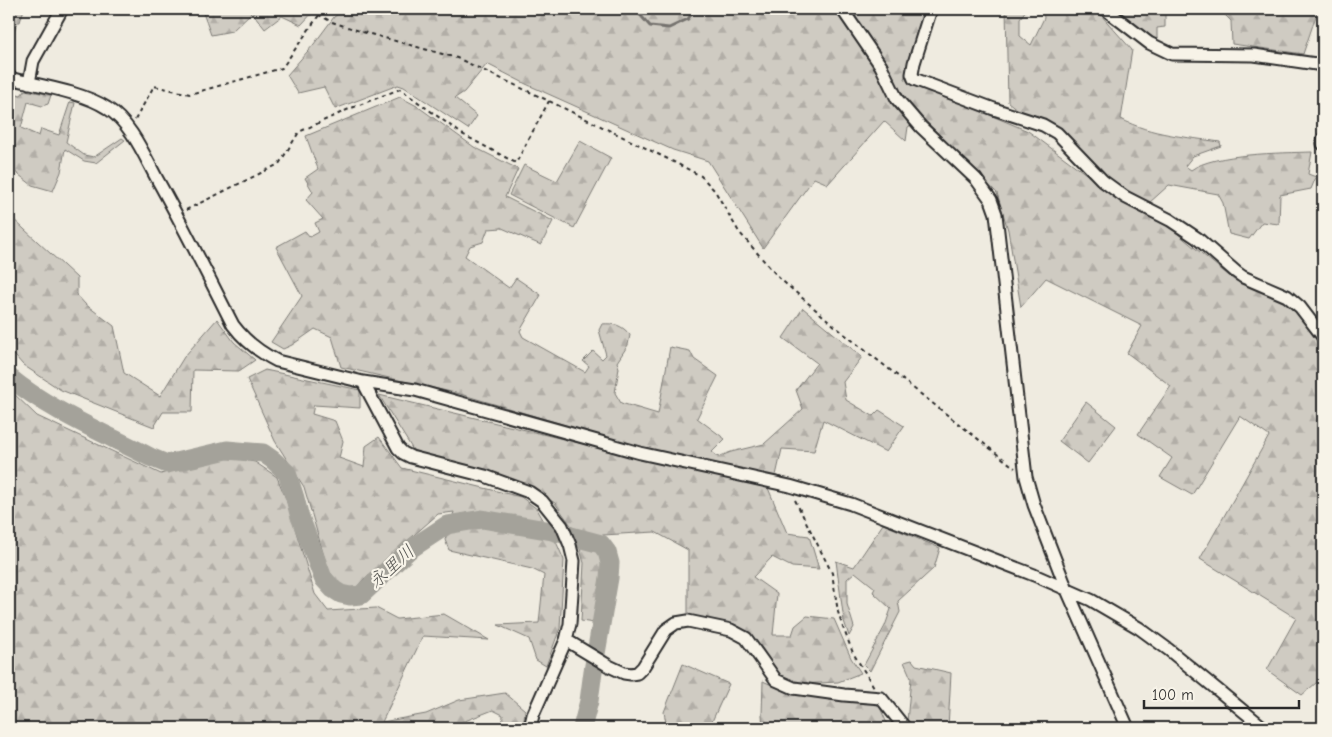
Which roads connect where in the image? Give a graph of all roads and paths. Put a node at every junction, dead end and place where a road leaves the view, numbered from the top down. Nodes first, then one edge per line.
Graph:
1 (62, 9) edge
2 (312, 9) edge
3 (931, 9) edge
4 (1105, 9) edge
5 (846, 10) edge
6 (319, 16) junction
7 (1323, 65) edge
8 (9, 78) edge
9 (29, 83) junction
10 (549, 100) junction
11 (130, 130) junction
12 (1323, 139) edge
13 (1323, 144) edge
14 (177, 214) junction
15 (1323, 337) edge
16 (363, 382) junction
17 (1026, 477) junction
18 (790, 486) junction
19 (1067, 590) junction
20 (571, 643) junction
21 (881, 698) junction
22 (530, 728) edge
23 (905, 728) edge
24 (1128, 728) edge
25 (1264, 728) edge

1 - 9 street
2 - 6 path
3 - 15 street
4 - 7 street
5 - 17 street
6 - 10 path
6 - 11 path
8 - 9 street
9 - 11 street
10 - 14 path
10 - 17 path
11 - 14 street
12 - 13 street
14 - 16 street
16 - 18 street
16 - 20 street
17 - 19 street
18 - 19 street
18 - 21 path
19 - 24 street
19 - 25 street
20 - 21 street
20 - 22 street
21 - 23 street

